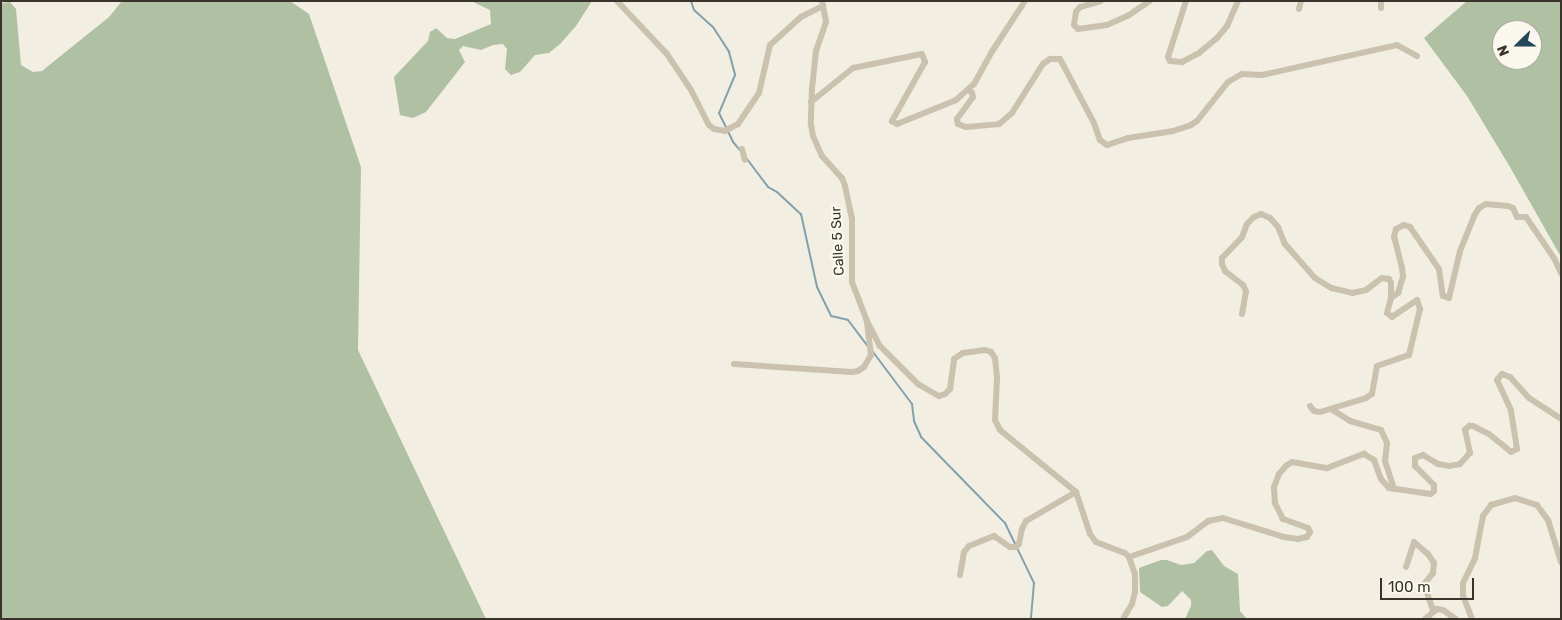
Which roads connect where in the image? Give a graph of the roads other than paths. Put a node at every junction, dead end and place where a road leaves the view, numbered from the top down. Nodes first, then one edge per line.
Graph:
1 (617, 1) edge
2 (1025, 1) edge
3 (1101, 1) edge
4 (1150, 1) edge
5 (1186, 1) edge
6 (1238, 1) edge
7 (1301, 1) edge
8 (822, 4) edge
9 (1299, 9) dead end
10 (1417, 56) dead end
11 (968, 90) junction
12 (811, 102) junction
13 (742, 149) dead end
14 (745, 160) dead end
15 (1561, 273) edge
16 (1391, 298) junction
17 (1242, 314) dead end
18 (866, 319) junction
19 (734, 364) dead end
20 (1310, 406) dead end
21 (1331, 409) junction
22 (1561, 419) edge
23 (1394, 489) junction
24 (1076, 492) junction
25 (1129, 557) junction
26 (1561, 562) edge
27 (1406, 566) dead end
28 (960, 575) dead end
29 (1433, 610) junction
30 (1123, 619) edge
31 (1425, 619) edge
32 (1456, 619) edge
33 (1472, 619) edge

1 - 8 street
2 - 11 street
3 - 4 street
5 - 6 street
7 - 9 street
8 - 12 street, Calle 5 Sur
10 - 11 street
11 - 12 street
12 - 18 street, Calle 5 Sur
13 - 14 street
15 - 16 street
16 - 17 street
16 - 21 street
18 - 19 street
18 - 24 street, Calle 5 Sur
20 - 21 street
21 - 23 street
22 - 23 street
23 - 25 street
24 - 25 street
24 - 28 street
25 - 30 street
26 - 33 street
27 - 29 street
29 - 31 street
29 - 32 street

